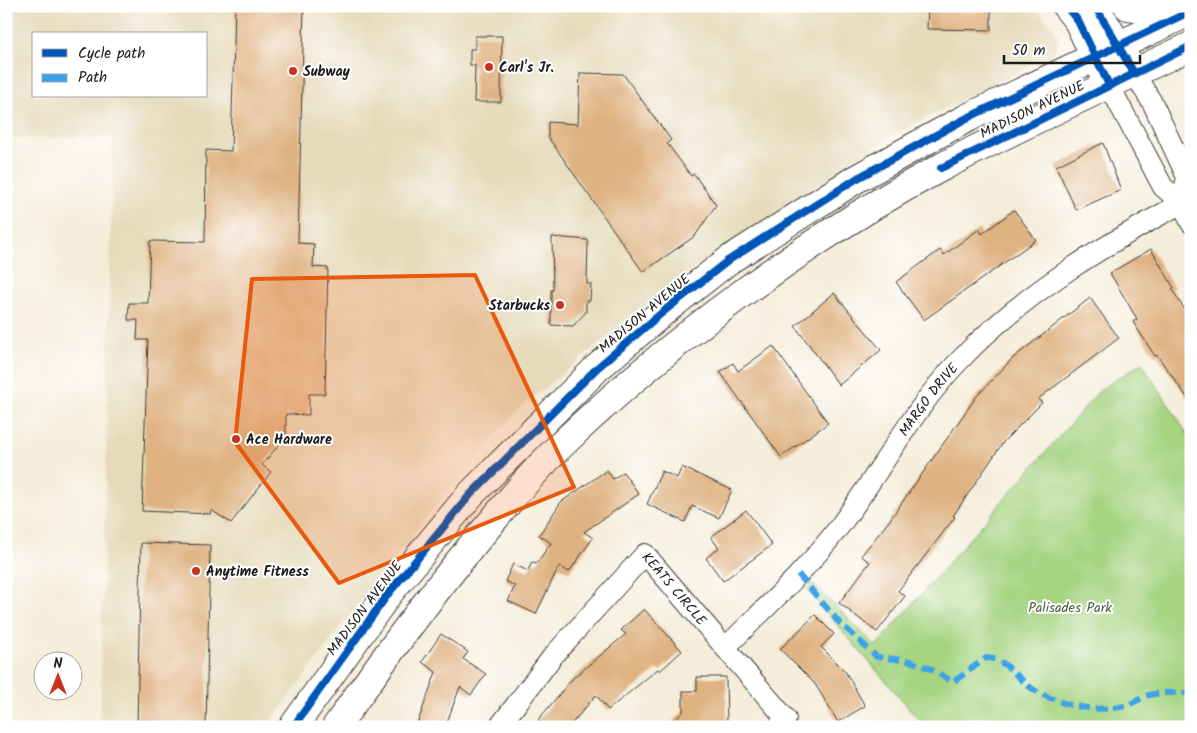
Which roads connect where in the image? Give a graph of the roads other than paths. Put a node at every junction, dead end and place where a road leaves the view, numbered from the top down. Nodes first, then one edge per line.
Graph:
1 (1066, 6) edge
2 (1095, 6) edge
3 (1128, 6) edge
4 (1151, 6) edge
5 (1191, 10) edge
6 (1191, 46) edge
7 (1106, 50) junction
8 (1134, 73) junction
9 (1109, 85) junction
10 (1186, 201) edge
11 (1191, 223) edge
12 (725, 648) junction
13 (292, 727) edge
14 (336, 727) edge
15 (499, 727) edge
16 (778, 727) edge

1 - 7 main road
2 - 7 main road
3 - 4 main road
5 - 7 main road, MADISON AVENUE
6 - 8 main road, MADISON AVENUE
7 - 8 main road
7 - 9 main road
7 - 13 main road, MADISON AVENUE
8 - 9 main road, MADISON AVENUE
8 - 10 street
9 - 10 street
9 - 14 main road, MADISON AVENUE
10 - 11 street
10 - 12 street, MARGO DRIVE
12 - 15 street, KEATS CIRCLE
12 - 16 street, KEATS CIRCLE

